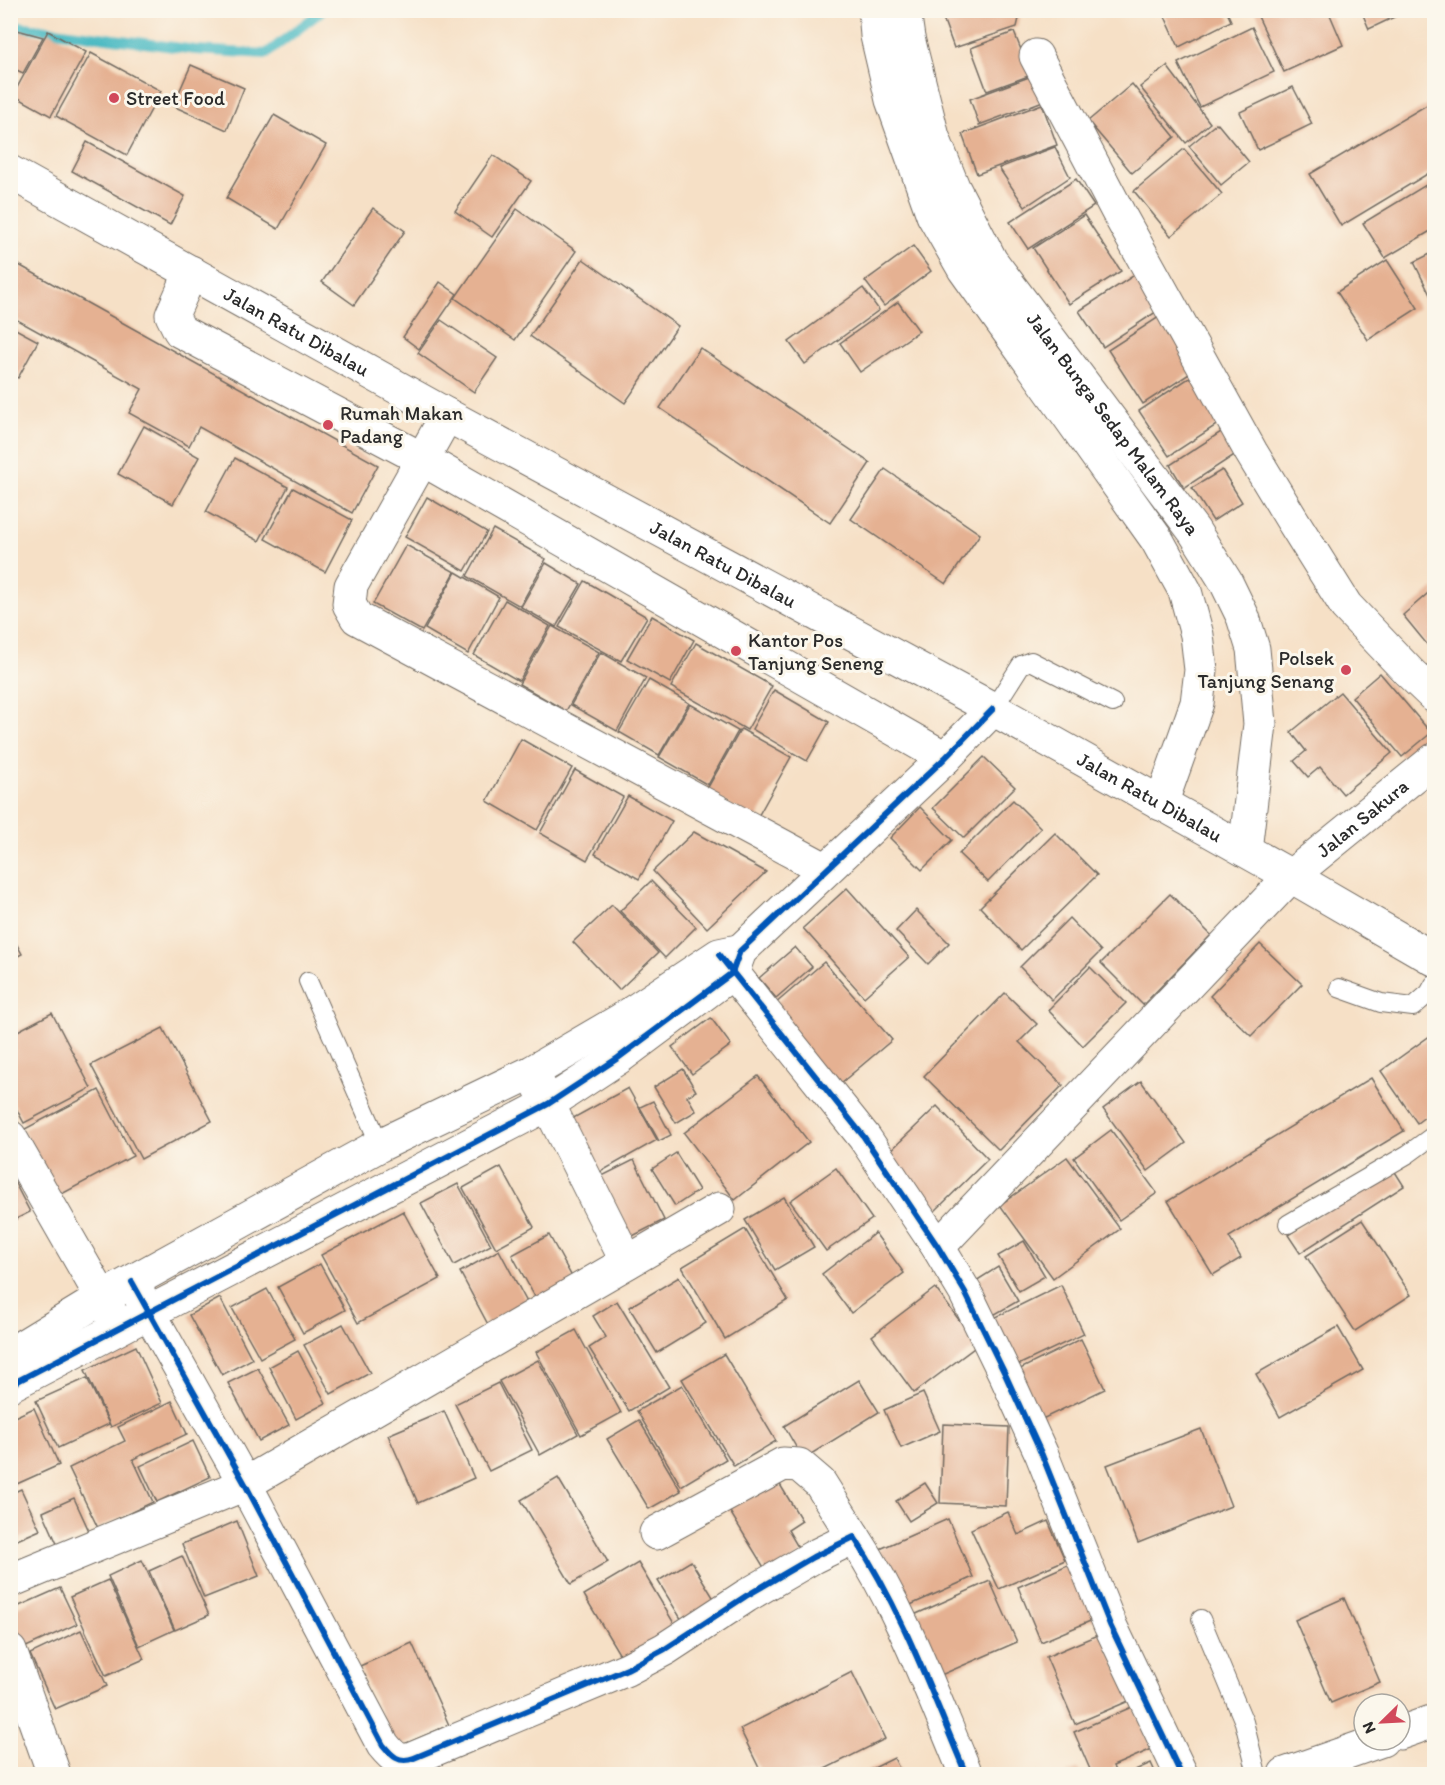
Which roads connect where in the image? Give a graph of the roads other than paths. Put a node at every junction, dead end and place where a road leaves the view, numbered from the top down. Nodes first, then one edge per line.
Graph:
1 (875, 10) edge
2 (904, 10) edge
3 (1036, 56) dead end
4 (10, 172) edge
5 (191, 272) junction
6 (447, 415) junction
7 (422, 459) junction
8 (1434, 696) edge
9 (1113, 703) dead end
10 (993, 709) junction
11 (945, 758) junction
12 (1434, 760) edge
13 (1161, 804) junction
14 (1245, 850) junction
15 (825, 869) junction
16 (1291, 876) junction
17 (1434, 959) edge
18 (730, 960) junction
19 (308, 981) dead end
20 (1434, 984) edge
21 (1339, 988) dead end
22 (532, 1072) junction
23 (548, 1104) junction
24 (1434, 1135) edge
25 (10, 1137) edge
26 (380, 1145) junction
27 (719, 1209) dead end
28 (1288, 1224) dead end
29 (938, 1247) junction
30 (627, 1262) junction
31 (132, 1282) junction
32 (102, 1298) junction
33 (148, 1312) junction
34 (119, 1327) junction
35 (10, 1354) edge
36 (10, 1385) edge
37 (245, 1484) junction
38 (656, 1533) dead end
39 (854, 1537) junction
40 (10, 1581) edge
41 (1201, 1619) dead end
42 (10, 1651) edge
43 (1434, 1721) edge
44 (1412, 1729) edge
45 (1352, 1751) edge
46 (54, 1774) edge
47 (966, 1774) edge
48 (1181, 1774) edge
49 (1257, 1774) edge
50 (1285, 1774) edge

1 - 13 street, Jalan Bunga Sedap Malam Raya
2 - 14 street, Jalan Bunga Sedap Malam Raya
3 - 8 street
4 - 5 street, Jalan Ratu Dibalau
5 - 6 street, Jalan Ratu Dibalau
5 - 7 street
6 - 7 street
6 - 10 street, Jalan Ratu Dibalau
7 - 11 street
7 - 15 street
9 - 10 lane
10 - 11 street
10 - 13 street, Jalan Ratu Dibalau
11 - 15 street
12 - 16 street, Jalan Sakura
13 - 14 street, Jalan Ratu Dibalau
14 - 16 street, Jalan Ratu Dibalau
15 - 18 street
16 - 17 street, Jalan Ratu Dibalau
16 - 29 street, Jalan Sakura
18 - 22 street
18 - 23 street
18 - 29 street
19 - 26 lane
20 - 21 lane
22 - 23 street
22 - 26 street
23 - 30 street
23 - 33 street
24 - 28 lane
25 - 32 street
26 - 31 street
27 - 30 street
29 - 48 street
30 - 37 street
31 - 32 street
31 - 33 street
32 - 34 street
32 - 35 street
33 - 34 street
33 - 37 street
34 - 36 street
37 - 39 street
37 - 40 street
38 - 39 street
39 - 47 street
41 - 49 lane
42 - 46 street
43 - 44 street
45 - 50 street

